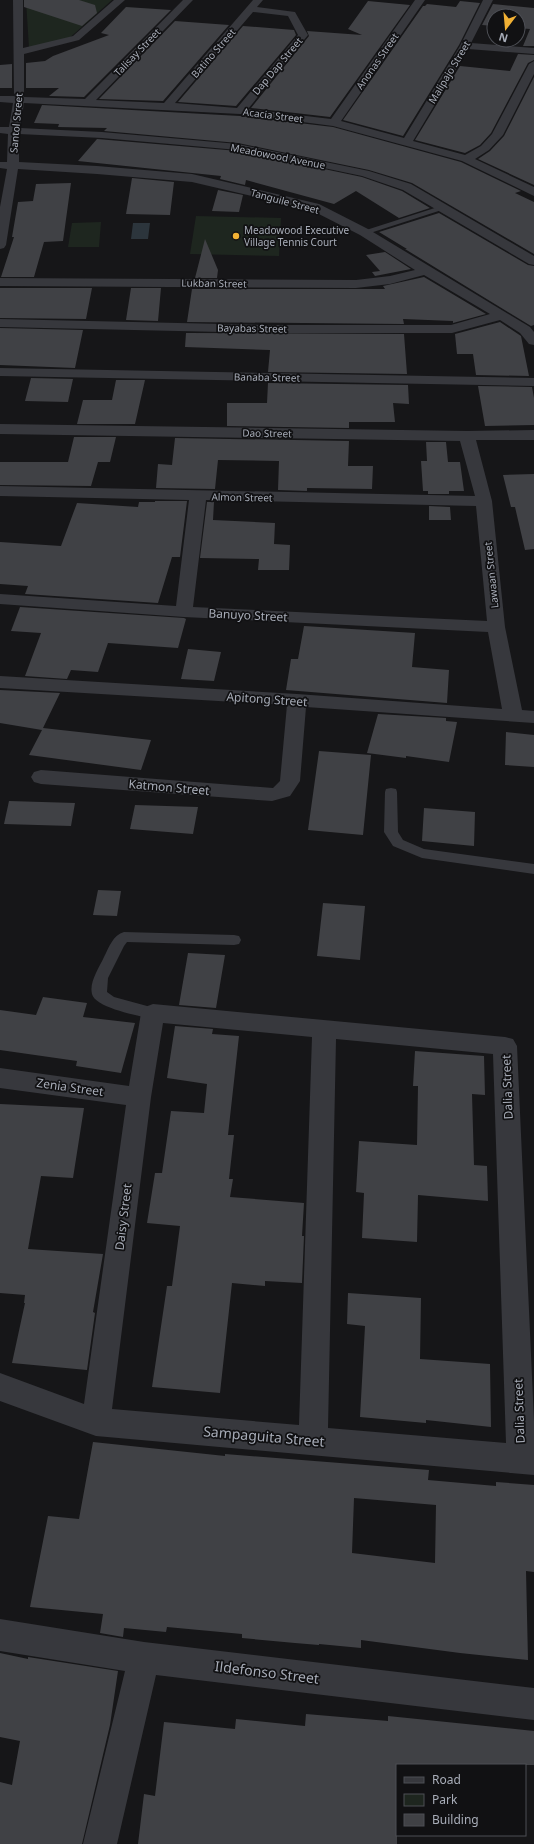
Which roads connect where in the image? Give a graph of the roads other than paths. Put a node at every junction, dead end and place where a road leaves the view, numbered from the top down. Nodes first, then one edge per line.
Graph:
1 (18, 0) edge
2 (120, 0) edge
3 (188, 0) edge
4 (258, 0) edge
5 (420, 0) edge
6 (488, 0) edge
7 (251, 9) junction
8 (465, 46) junction
9 (534, 51) edge
10 (18, 52) junction
11 (534, 64) edge
12 (0, 99) edge
13 (19, 100) junction
14 (87, 103) junction
15 (167, 106) junction
16 (240, 111) junction
17 (334, 123) junction
18 (0, 130) edge
19 (14, 130) junction
20 (407, 142) junction
21 (466, 159) junction
22 (0, 165) edge
23 (13, 165) junction
24 (534, 192) edge
25 (444, 208) junction
26 (364, 232) junction
27 (0, 245) edge
28 (534, 261) edge
29 (426, 271) junction
30 (0, 282) edge
31 (502, 315) junction
32 (0, 323) edge
33 (534, 341) edge
34 (0, 372) edge
35 (534, 382) edge
36 (0, 430) edge
37 (534, 435) edge
38 (467, 436) junction
39 (0, 491) edge
40 (198, 496) junction
41 (484, 501) junction
42 (0, 599) edge
43 (184, 612) junction
44 (496, 627) junction
45 (0, 682) edge
46 (297, 700) junction
47 (514, 715) junction
48 (534, 717) edge
49 (41, 777) dead end
50 (391, 792) dead end
51 (534, 870) edge
52 (234, 940) dead end
53 (153, 1013) junction
54 (324, 1029) junction
55 (0, 1078) edge
56 (139, 1097) junction
57 (0, 1387) edge
58 (96, 1422) junction
59 (313, 1440) junction
60 (528, 1459) edge
61 (0, 1635) edge
62 (144, 1658) junction
63 (534, 1704) edge
64 (100, 1844) edge

1 - 10 street, Santol Street
2 - 10 street
3 - 14 street, Talisay Street
4 - 7 street, Batino Street
5 - 17 street, Anonas Street
6 - 8 street, Malipajo Street
7 - 15 street, Batino Street
7 - 16 street, Dap Dap Street
8 - 9 street
8 - 20 street, Malipajo Street
10 - 13 street, Santol Street
11 - 21 street
12 - 13 street, Acacia Street
13 - 14 street, Acacia Street
13 - 19 street, Santol Street
14 - 15 street, Acacia Street
15 - 16 street, Acacia Street
16 - 17 street, Acacia Street
17 - 20 street, Acacia Street
18 - 19 street, Meadowood Avenue
19 - 23 street, Santol Street
19 - 25 street, Meadowood Avenue
20 - 21 street, Acacia Street
21 - 24 street, Acacia Street
22 - 23 street, Tanguile Street
23 - 26 street, Tanguile Street
23 - 27 street, Santol Street
25 - 26 lane
25 - 28 street, Meadowood Avenue
26 - 29 street, Tanguile Street
29 - 30 street, Lukban Street
29 - 31 street, Tanguile Street
31 - 32 street, Bayabas Street
31 - 33 street, Tanguile Street
34 - 35 street, Banaba Street
36 - 38 street, Dao Street
37 - 38 street, Dao Street
38 - 41 street, Lawaan Street
39 - 40 street, Almon Street
40 - 41 street, Almon Street
40 - 43 street
41 - 44 street, Lawaan Street
42 - 43 street, Banuyo Street
43 - 44 street, Banuyo Street
44 - 47 street, Lawaan Street
45 - 46 street, Apitong Street
46 - 47 street, Apitong Street
46 - 49 street, Katmon Street
47 - 48 street, Apitong Street
50 - 51 lane
52 - 53 lane
53 - 54 street, Dalia Street
53 - 56 street, Daisy Street
54 - 59 street
54 - 60 street, Dalia Street
55 - 56 street, Zenia Street
56 - 58 street, Daisy Street
57 - 58 street, Sampaguita Street
58 - 59 street, Sampaguita Street
59 - 60 street, Sampaguita Street
61 - 62 street, Ildefonso Street
62 - 63 street, Ildefonso Street
62 - 64 street

